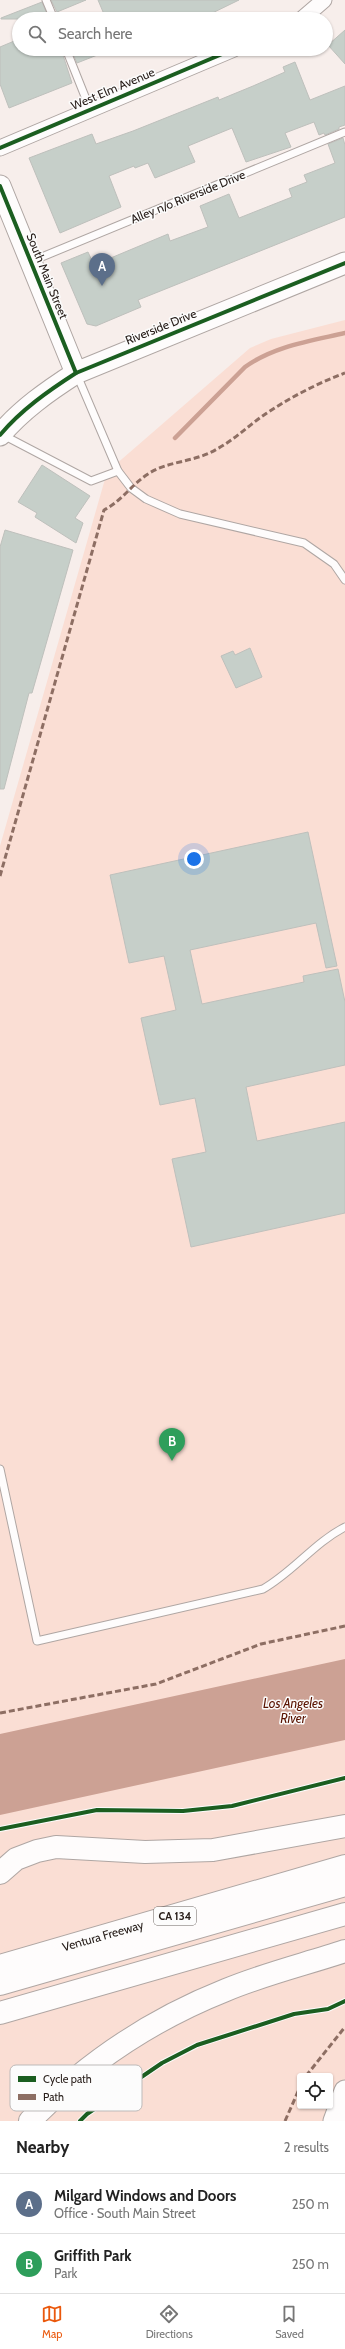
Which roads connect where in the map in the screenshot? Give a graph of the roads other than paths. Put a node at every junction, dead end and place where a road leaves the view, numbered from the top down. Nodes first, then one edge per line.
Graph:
1 (46, 0) edge
2 (324, 0) edge
3 (51, 12) edge
4 (310, 12) edge
5 (69, 56) edge
6 (217, 56) edge
7 (90, 109) junction
8 (345, 132) edge
9 (0, 148) edge
10 (0, 186) edge
11 (6, 217) edge
12 (30, 262) junction
13 (345, 263) edge
14 (76, 373) junction
15 (0, 435) edge
16 (118, 471) junction
17 (345, 580) edge
18 (0, 1469) edge
19 (2, 1492) edge
20 (345, 1527) edge
21 (345, 1826) edge
22 (345, 1866) edge
23 (0, 1873) edge
24 (345, 1885) edge
25 (345, 1896) edge
26 (345, 1914) edge
27 (345, 1951) edge
28 (211, 1953) junction
29 (2, 1974) edge
30 (1, 2013) edge
31 (94, 2065) edge
32 (345, 2091) edge
33 (40, 2111) edge
34 (30, 2121) edge
35 (334, 2121) edge

1 - 3 lane
2 - 4 street
5 - 7 lane
6 - 7 street, West Elm Avenue
7 - 9 street, West Elm Avenue
8 - 12 lane, Alley n/o Riverside Drive
10 - 11 main road, South Main Street
11 - 12 main road, South Main Street
12 - 14 main road, South Main Street
13 - 14 main road, Riverside Drive
14 - 15 main road, Riverside Drive
14 - 16 lane
15 - 16 lane
16 - 17 lane
18 - 19 lane
19 - 20 lane
21 - 23 highway
22 - 29 highway, Ventura Freeway / CA 134
24 - 29 highway
25 - 28 highway
26 - 28 highway
27 - 31 highway
28 - 30 highway
32 - 35 main road
33 - 34 highway

